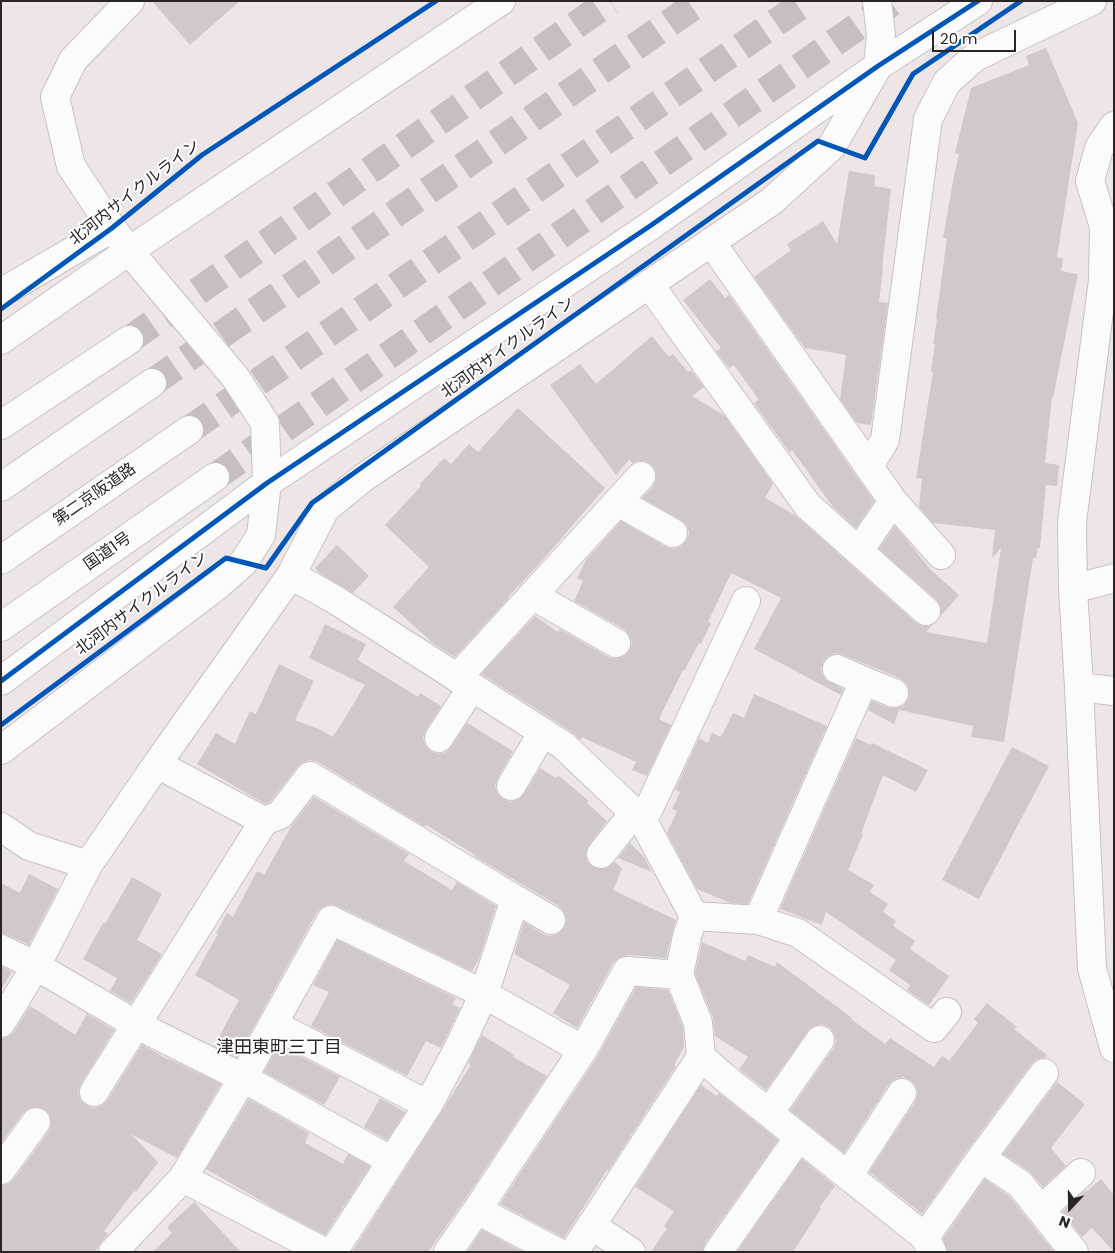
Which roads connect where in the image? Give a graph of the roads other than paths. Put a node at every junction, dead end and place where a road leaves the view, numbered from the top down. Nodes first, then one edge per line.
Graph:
1 (130, 1) edge
2 (501, 1) edge
3 (876, 1) edge
4 (978, 1) edge
5 (1092, 1) edge
6 (878, 66) junction
7 (1114, 126) edge
8 (112, 228) junction
9 (711, 242) junction
10 (129, 251) junction
11 (649, 284) junction
12 (1, 293) edge
13 (1107, 301) edge
14 (1, 340) edge
15 (129, 340) tunnel mouth
16 (152, 383) tunnel mouth
17 (1, 425) edge
18 (188, 430) tunnel mouth
19 (869, 466) junction
20 (641, 476) dead end
21 (215, 477) tunnel mouth
22 (267, 483) junction
23 (1, 487) edge
24 (893, 501) junction
25 (618, 502) junction
26 (673, 534) dead end
27 (859, 551) junction
28 (941, 556) dead end
29 (1, 560) edge
30 (291, 576) junction
31 (1114, 578) edge
32 (1073, 589) junction
33 (532, 595) junction
34 (746, 601) dead end
35 (926, 611) dead end
36 (1, 627) edge
37 (616, 643) dead end
38 (837, 669) dead end
39 (1, 681) edge
40 (864, 681) junction
41 (465, 683) junction
42 (1079, 687) junction
43 (1114, 691) edge
44 (894, 693) dead end
45 (543, 732) junction
46 (439, 738) dead end
47 (1, 750) edge
48 (157, 764) junction
49 (511, 786) dead end
50 (639, 816) junction
51 (264, 821) junction
52 (1, 827) edge
53 (601, 854) dead end
54 (88, 865) junction
55 (516, 898) junction
56 (694, 916) junction
57 (552, 920) dead end
58 (758, 920) junction
59 (1, 949) edge
60 (36, 966) junction
61 (679, 975) junction
62 (1104, 976) edge
63 (484, 994) junction
64 (947, 1012) dead end
65 (1, 1023) edge
66 (273, 1024) junction
67 (137, 1025) junction
68 (820, 1040) dead end
69 (1114, 1048) edge
70 (583, 1050) junction
71 (701, 1057) junction
72 (1044, 1073) dead end
73 (243, 1078) junction
74 (94, 1092) dead end
75 (902, 1093) dead end
76 (428, 1105) junction
77 (769, 1113) junction
78 (36, 1122) dead end
79 (799, 1137) junction
80 (981, 1158) junction
81 (392, 1161) junction
82 (1, 1169) edge
83 (1081, 1173) dead end
84 (848, 1176) junction
85 (183, 1178) junction
86 (477, 1210) junction
87 (1041, 1210) junction
88 (591, 1226) junction
89 (928, 1245) edge
90 (113, 1252) edge
91 (324, 1252) edge
92 (332, 1252) edge
93 (448, 1252) edge
94 (557, 1252) edge
95 (574, 1252) edge
96 (630, 1252) edge
97 (718, 1252) edge
98 (1074, 1252) edge

1 - 8 main road
2 - 10 main road
3 - 6 main road
4 - 6 main road
5 - 19 main road
6 - 9 main road
6 - 22 main road
7 - 13 main road
8 - 10 main road
8 - 12 main road
9 - 11 main road
9 - 19 main road
10 - 14 main road
10 - 22 main road
11 - 27 main road
11 - 30 main road
13 - 32 main road
15 - 17 main road
16 - 23 main road
18 - 29 main road, 第二京阪道路
19 - 24 main road
20 - 25 main road
21 - 36 main road, 国道1号
22 - 39 main road
22 - 47 main road
24 - 27 main road
24 - 28 main road
25 - 26 main road
25 - 33 main road
27 - 35 main road
30 - 41 main road
30 - 48 main road
31 - 32 main road
32 - 42 main road
33 - 37 main road
33 - 41 main road
34 - 50 main road
38 - 40 main road
40 - 44 main road
40 - 58 main road
41 - 45 main road
41 - 46 main road
42 - 43 main road
42 - 62 main road
45 - 49 main road
45 - 50 main road
48 - 51 main road
48 - 54 main road
50 - 53 main road
50 - 56 main road
51 - 55 main road
51 - 67 main road
52 - 54 main road
54 - 60 main road
55 - 57 main road
55 - 63 main road
56 - 58 main road
56 - 61 main road
58 - 64 main road
59 - 60 main road
60 - 65 main road
60 - 67 main road
61 - 70 main road
61 - 71 main road
62 - 69 main road
63 - 66 main road
63 - 70 main road
63 - 76 main road
66 - 73 main road
66 - 76 main road
67 - 73 main road
67 - 74 main road
68 - 77 main road
70 - 86 main road
71 - 77 main road
71 - 88 main road
72 - 80 main road
73 - 81 main road
73 - 85 main road
75 - 84 main road
76 - 81 main road
77 - 79 main road
78 - 82 main road
79 - 84 main road
79 - 97 main road
80 - 87 main road
80 - 89 main road
81 - 92 main road
83 - 87 main road
84 - 89 main road
85 - 90 main road
85 - 91 main road
86 - 93 main road
86 - 94 main road
87 - 98 main road
88 - 95 main road
88 - 96 main road

